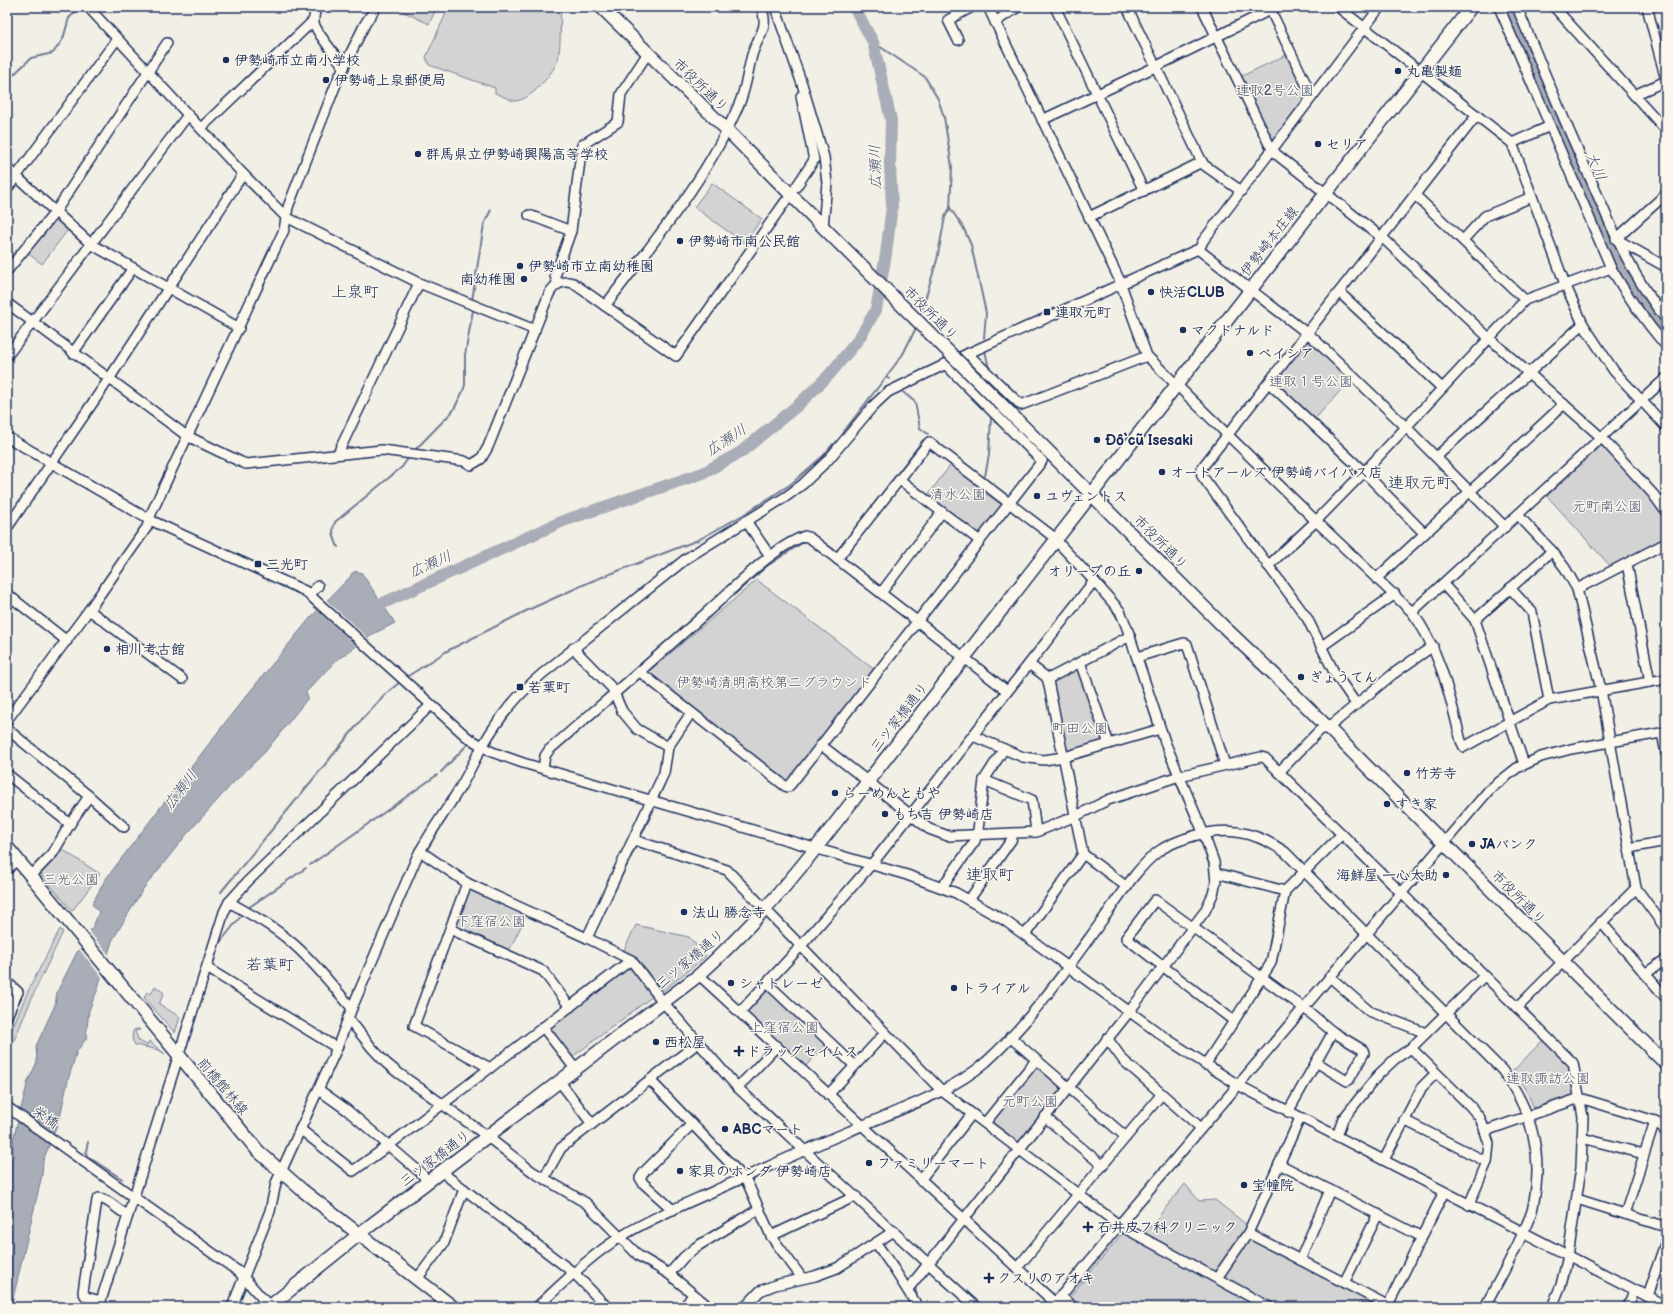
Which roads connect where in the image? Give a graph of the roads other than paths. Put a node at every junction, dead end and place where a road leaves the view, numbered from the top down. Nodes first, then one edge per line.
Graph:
1 (88, 7) edge
2 (316, 7) edge
3 (376, 7) edge
4 (601, 7) edge
5 (761, 7) edge
6 (774, 7) edge
7 (972, 7) edge
8 (988, 7) edge
9 (1018, 7) edge
10 (1055, 7) edge
11 (1126, 7) edge
12 (1202, 7) edge
13 (1338, 7) edge
14 (1380, 7) edge
15 (1471, 7) edge
16 (1499, 7) edge
17 (1517, 7) edge
18 (1554, 7) edge
19 (1646, 7) edge
20 (1272, 8) edge
21 (314, 20) junction
22 (995, 22) junction
23 (1364, 28) junction
24 (1216, 36) junction
25 (117, 39) junction
26 (958, 40) dead end
27 (167, 43) dead end
28 (648, 53) junction
29 (1155, 67) junction
30 (344, 68) junction
31 (148, 72) junction
32 (1420, 72) junction
33 (1666, 81) edge
34 (802, 84) junction
35 (1097, 94) junction
36 (1313, 95) junction
37 (1634, 95) junction
38 (188, 115) junction
39 (1476, 115) junction
40 (1042, 120) junction
41 (1550, 126) junction
42 (201, 128) junction
43 (727, 130) junction
44 (1666, 130) edge
45 (1512, 143) junction
46 (1272, 150) junction
47 (1202, 162) junction
48 (7, 168) edge
49 (243, 174) junction
50 (16, 176) junction
51 (7, 189) edge
52 (1144, 191) junction
53 (1241, 192) junction
54 (1326, 193) junction
55 (1666, 194) edge
56 (791, 195) junction
57 (1415, 195) junction
58 (1532, 197) junction
59 (56, 211) junction
60 (529, 215) dead end
61 (286, 217) junction
62 (1089, 217) junction
63 (822, 227) junction
64 (571, 231) junction
65 (1382, 237) junction
66 (1616, 239) junction
67 (1462, 240) junction
68 (92, 244) junction
69 (1199, 250) junction
70 (1666, 267) edge
71 (133, 268) junction
72 (1611, 268) junction
73 (7, 271) edge
74 (419, 283) junction
75 (558, 284) junction
76 (1120, 284) junction
77 (1565, 284) junction
78 (168, 289) junction
79 (1251, 289) junction
80 (1339, 292) junction
81 (1525, 300) junction
82 (1666, 302) edge
83 (7, 303) edge
84 (605, 306) junction
85 (1658, 309) junction
86 (1666, 319) edge
87 (32, 323) junction
88 (1583, 324) junction
89 (239, 328) junction
90 (535, 330) junction
91 (1307, 333) junction
92 (1489, 338) junction
93 (1666, 346) edge
94 (73, 353) junction
95 (969, 353) junction
96 (7, 356) edge
97 (1147, 356) junction
98 (945, 364) junction
99 (1528, 372) junction
100 (1666, 378) edge
101 (109, 379) junction
102 (1269, 383) junction
103 (1176, 385) junction
104 (1442, 388) junction
105 (1643, 402) junction
106 (1564, 404) junction
107 (1406, 427) junction
108 (1666, 427) edge
109 (187, 436) junction
110 (1229, 436) junction
111 (7, 437) edge
112 (1602, 438) junction
113 (339, 454) junction
114 (1436, 457) junction
115 (52, 463) junction
116 (1364, 472) junction
117 (900, 480) junction
118 (1470, 491) junction
119 (1092, 495) junction
120 (1010, 503) junction
121 (942, 512) junction
122 (1666, 512) edge
123 (1518, 515) junction
124 (150, 520) junction
125 (746, 520) junction
126 (1316, 521) junction
127 (1505, 527) junction
128 (7, 528) edge
129 (1424, 533) junction
130 (1056, 540) junction
131 (980, 541) junction
132 (1666, 544) edge
133 (1552, 551) junction
134 (770, 556) junction
135 (837, 559) junction
136 (1627, 564) junction
137 (1268, 566) junction
138 (1377, 578) junction
139 (1094, 581) junction
140 (1443, 584) junction
141 (318, 586) dead end
142 (1510, 588) junction
143 (1577, 589) junction
144 (881, 593) junction
145 (7, 594) edge
146 (1394, 594) junction
147 (311, 597) junction
148 (89, 610) junction
149 (1412, 612) junction
150 (1475, 620) junction
151 (917, 621) junction
152 (1130, 636) junction
153 (67, 641) junction
154 (1322, 646) junction
155 (1433, 646) junction
156 (573, 648) junction
157 (1137, 657) junction
158 (965, 658) junction
159 (1080, 662) junction
160 (1029, 664) junction
161 (640, 672) junction
162 (182, 679) dead end
163 (1048, 679) junction
164 (1666, 679) edge
165 (1650, 682) junction
166 (1601, 690) junction
167 (1007, 691) junction
168 (615, 693) junction
169 (1549, 700) junction
170 (1356, 704) junction
171 (431, 705) junction
172 (691, 713) junction
173 (9, 714) edge
174 (1508, 722) junction
175 (1326, 727) junction
176 (7, 729) edge
177 (1160, 730) junction
178 (1664, 732) edge
179 (973, 736) junction
180 (1609, 741) junction
181 (1109, 744) junction
182 (820, 745) junction
183 (482, 747) junction
184 (668, 747) junction
185 (1004, 749) junction
186 (1666, 754) edge
187 (1064, 757) junction
188 (1524, 764) junction
189 (1225, 765) junction
190 (543, 768) junction
191 (1279, 772) junction
192 (7, 774) edge
193 (1179, 776) junction
194 (984, 780) junction
195 (868, 782) junction
196 (89, 796) junction
197 (652, 801) junction
198 (911, 816) junction
199 (1076, 816) junction
200 (70, 824) junction
201 (124, 827) dead end
202 (1036, 832) junction
203 (1203, 832) junction
204 (1012, 834) junction
205 (1342, 834) junction
206 (977, 835) junction
207 (634, 840) junction
208 (1666, 841) edge
209 (1443, 843) junction
210 (7, 847) edge
211 (816, 848) junction
212 (1629, 848) junction
213 (420, 851) junction
214 (1083, 854) junction
215 (17, 859) junction
216 (872, 864) junction
217 (7, 870) edge
218 (1305, 872) junction
219 (1216, 873) junction
220 (31, 876) junction
221 (467, 883) junction
222 (942, 887) junction
223 (1127, 887) junction
224 (1636, 888) junction
225 (1285, 891) junction
226 (1401, 893) junction
227 (969, 900) junction
228 (229, 902) junction
229 (765, 910) junction
230 (1601, 922) junction
231 (1192, 928) junction
232 (450, 929) junction
233 (1666, 929) edge
234 (1367, 934) junction
235 (1026, 935) junction
236 (587, 938) junction
237 (800, 947) junction
238 (1666, 959) edge
239 (631, 960) junction
240 (1563, 961) junction
241 (1163, 966) junction
242 (1068, 967) junction
243 (207, 968) junction
244 (1645, 974) junction
245 (699, 975) junction
246 (1484, 976) junction
247 (1262, 977) junction
248 (1330, 977) junction
249 (7, 982) edge
250 (767, 983) junction
251 (1666, 998) edge
252 (662, 1002) junction
253 (570, 1007) junction
254 (352, 1008) junction
255 (1304, 1008) junction
256 (1517, 1008) junction
257 (740, 1012) junction
258 (1129, 1012) junction
259 (1446, 1014) junction
260 (7, 1016) edge
261 (348, 1018) junction
262 (1234, 1021) junction
263 (543, 1027) junction
264 (1333, 1032) junction
265 (885, 1033) junction
266 (1426, 1033) junction
267 (1010, 1038) junction
268 (1107, 1038) junction
269 (698, 1043) junction
270 (776, 1047) junction
271 (337, 1048) junction
272 (1411, 1048) junction
273 (178, 1055) junction
274 (1036, 1060) junction
275 (1316, 1062) junction
276 (1666, 1064) edge
277 (1205, 1065) junction
278 (854, 1066) junction
279 (490, 1068) junction
280 (576, 1070) junction
281 (1436, 1073) junction
282 (650, 1080) junction
283 (560, 1082) junction
284 (1238, 1085) junction
285 (737, 1087) junction
286 (1068, 1088) junction
287 (319, 1090) junction
288 (942, 1091) junction
289 (828, 1094) junction
290 (1161, 1095) junction
291 (1580, 1098) junction
292 (442, 1104) junction
293 (7, 1107) edge
294 (1288, 1112) junction
295 (972, 1114) junction
296 (1528, 1116) junction
297 (1045, 1117) junction
298 (1300, 1118) junction
299 (1404, 1120) junction
300 (1655, 1121) junction
301 (984, 1123) junction
302 (592, 1124) junction
303 (692, 1124) junction
304 (861, 1125) junction
305 (1201, 1128) junction
306 (300, 1129) junction
307 (1485, 1131) junction
308 (1666, 1132) edge
309 (1337, 1136) junction
310 (488, 1137) junction
311 (1126, 1138) junction
312 (1582, 1138) junction
313 (388, 1146) junction
314 (1019, 1149) junction
315 (804, 1150) junction
316 (1644, 1154) junction
317 (1384, 1160) junction
318 (1487, 1162) junction
319 (1279, 1164) junction
320 (1102, 1166) junction
321 (443, 1171) junction
322 (281, 1172) junction
323 (544, 1178) junction
324 (744, 1178) junction
325 (920, 1180) junction
326 (428, 1182) junction
327 (464, 1189) junction
328 (1330, 1190) junction
329 (1444, 1192) junction
330 (1079, 1194) junction
331 (856, 1196) junction
332 (134, 1197) junction
333 (1577, 1199) junction
334 (1469, 1205) junction
335 (759, 1209) junction
336 (673, 1210) junction
337 (1378, 1214) junction
338 (1625, 1214) junction
339 (128, 1215) junction
340 (965, 1220) junction
341 (1119, 1225) junction
342 (1666, 1227) edge
343 (894, 1231) junction
344 (1522, 1232) junction
345 (1248, 1233) junction
346 (359, 1235) junction
347 (621, 1236) junction
348 (771, 1236) junction
349 (1422, 1236) junction
350 (1666, 1241) edge
351 (876, 1243) junction
352 (1568, 1256) junction
353 (1300, 1260) junction
354 (929, 1264) junction
355 (1017, 1268) junction
356 (574, 1273) junction
357 (669, 1274) junction
358 (243, 1276) junction
359 (802, 1278) junction
360 (1218, 1278) junction
361 (417, 1279) junction
362 (1344, 1282) junction
363 (908, 1289) junction
364 (1634, 1290) junction
365 (693, 1295) junction
366 (1646, 1296) junction
367 (1056, 1302) edge
368 (100, 1304) edge
369 (1389, 1306) edge
370 (1489, 1306) edge
371 (1666, 1306) edge
372 (232, 1307) edge
373 (270, 1307) edge
374 (453, 1307) edge
375 (537, 1307) edge
376 (607, 1307) edge
377 (684, 1307) edge
378 (709, 1307) edge
379 (745, 1307) edge
380 (918, 1307) edge
381 (976, 1307) edge
382 (1073, 1307) edge
383 (1270, 1307) edge
384 (1552, 1307) edge
385 (1628, 1307) edge

1 - 25 street
2 - 21 street
3 - 30 street
4 - 28 main road, 市役所通り
5 - 43 street
6 - 34 street
7 - 26 street
8 - 22 street
9 - 22 street
10 - 35 street
11 - 29 street
12 - 24 street
13 - 23 street
14 - 23 street
15 - 32 main road, 伊勢崎本庄線
16 - 41 street
17 - 66 street
18 - 37 street
19 - 33 street
20 - 24 street
20 - 36 street
21 - 30 street
21 - 42 street
22 - 40 street
23 - 32 street
23 - 36 street
24 - 29 street
24 - 46 street
25 - 31 street
25 - 50 street
27 - 31 street
28 - 43 main road, 市役所通り
28 - 64 street
29 - 35 street
29 - 47 street
30 - 61 street
31 - 38 street
31 - 59 street
32 - 39 street
32 - 54 main road, 伊勢崎本庄線
33 - 37 street
34 - 56 street
34 - 63 street
35 - 40 street
35 - 52 street
36 - 46 street
37 - 44 street
38 - 42 street
38 - 68 street
39 - 45 street
39 - 57 street
40 - 62 street
41 - 45 street
41 - 72 street
42 - 49 street
43 - 56 main road, 市役所通り
43 - 84 street
45 - 58 street
46 - 53 street
46 - 54 street
47 - 52 street
47 - 53 street
48 - 50 street
49 - 61 street
49 - 78 street
50 - 51 street
50 - 59 street
52 - 62 street
53 - 69 street
54 - 65 street
54 - 79 main road, 伊勢崎本庄線
55 - 66 street
56 - 63 main road, 市役所通り
56 - 84 street
57 - 65 street
57 - 67 street
58 - 67 street
58 - 77 street
59 - 68 street
59 - 73 street
60 - 64 street
61 - 74 street
61 - 89 street
62 - 76 street
63 - 119 main road, 市役所通り, bridge
64 - 75 street
65 - 80 street
65 - 92 street
66 - 70 street
66 - 85 street
67 - 81 street
68 - 71 street
68 - 87 street
69 - 76 street
69 - 79 street
71 - 78 street
71 - 94 street
72 - 77 street
72 - 93 street
74 - 90 street
74 - 113 street
75 - 84 street
75 - 90 street
76 - 95 street
76 - 97 street
77 - 81 street
77 - 88 street
78 - 89 street
78 - 101 street
79 - 91 street
79 - 103 main road, 伊勢崎本庄線
80 - 91 street
80 - 104 street
81 - 92 street
82 - 85 street
83 - 87 street
85 - 86 street
87 - 94 street
87 - 96 street
88 - 99 street
88 - 105 street
89 - 109 street
90 - 113 street
91 - 102 street
91 - 107 street
92 - 99 street
92 - 104 street
94 - 101 street
95 - 97 street
95 - 98 street
97 - 103 street
98 - 120 street
98 - 125 street
99 - 106 street
99 - 114 street
100 - 105 street
101 - 109 street
101 - 115 street
102 - 110 street
102 - 116 street
103 - 110 street
103 - 119 main road, 伊勢崎本庄線
104 - 107 street
105 - 108 street
105 - 112 street
106 - 112 street
106 - 118 street
107 - 114 street
107 - 116 street
109 - 113 street
109 - 124 street
110 - 126 street
110 - 137 street
111 - 115 street
112 - 122 street
112 - 123 street
114 - 118 street
115 - 124 street
115 - 128 street
116 - 126 street
116 - 129 street
117 - 120 street
117 - 121 street
117 - 135 street
118 - 127 street
118 - 129 street
119 - 130 main road, 三ツ家橋通り
119 - 175 main road, 市役所通り
120 - 130 street
120 - 131 street
121 - 131 street
121 - 144 street
123 - 127 street
123 - 133 street
124 - 147 street
124 - 148 street
125 - 134 street
125 - 156 street
126 - 137 street
126 - 138 street
127 - 140 street
129 - 138 street
130 - 139 street
130 - 158 main road, 三ツ家橋通り
131 - 151 street
132 - 136 street
133 - 142 street
133 - 143 street
134 - 135 street
134 - 161 street
135 - 144 street
136 - 143 street
136 - 165 street
137 - 154 street
138 - 146 street
139 - 152 street
139 - 160 street
140 - 149 street
140 - 150 street
141 - 147 street
142 - 150 street
142 - 169 street
143 - 166 street
144 - 151 street
145 - 153 street
146 - 149 street
146 - 154 street
147 - 171 street
148 - 153 street
148 - 162 street
149 - 155 street
150 - 174 street
151 - 158 street
151 - 182 street
152 - 157 street
152 - 159 street
153 - 173 street
154 - 170 street
155 - 170 street
155 - 174 street
156 - 168 street
156 - 183 street
157 - 177 street
157 - 189 street
158 - 167 street
158 - 195 main road, 三ツ家橋通り
159 - 163 street
159 - 181 street
160 - 163 street
160 - 167 street
161 - 168 street
161 - 172 street
163 - 187 street
164 - 165 street
165 - 166 street
166 - 169 street
166 - 180 street
167 - 179 street
168 - 184 street
168 - 190 street
169 - 174 street
170 - 175 street
171 - 183 street
171 - 228 street
172 - 182 street
172 - 184 street
174 - 188 street
175 - 191 street
175 - 209 main road, 市役所通り
176 - 196 street
177 - 181 street
177 - 193 street
178 - 180 street
178 - 186 street
179 - 185 street
179 - 198 street
180 - 188 street
180 - 212 street
181 - 187 street
182 - 195 street
183 - 190 street
183 - 213 street
184 - 197 street
185 - 187 street
185 - 194 street
187 - 199 street
188 - 209 street
189 - 191 street
189 - 193 street
190 - 197 street
191 - 205 street
192 - 200 street
193 - 199 street
193 - 203 street
194 - 202 street
194 - 206 street
195 - 198 street
195 - 211 main road, 三ツ家橋通り
196 - 200 street
196 - 201 street
197 - 207 street
197 - 211 street
198 - 206 street
198 - 216 street
199 - 202 street
199 - 214 street
200 - 220 street
202 - 204 street
203 - 218 street
203 - 219 street
203 - 223 street
204 - 206 street
204 - 227 street
205 - 218 street
205 - 226 street
206 - 222 street
207 - 229 street
207 - 236 street
208 - 212 street
209 - 226 street
209 - 240 main road, 市役所通り
210 - 215 main road, 前橋館林線
211 - 216 street
211 - 229 main road, 三ツ家橋通り
212 - 224 street
213 - 221 street
213 - 254 street
214 - 223 street
214 - 235 street
215 - 217 street
215 - 220 main road, 前橋館林線
216 - 222 street
216 - 237 street
218 - 225 street
218 - 234 street
219 - 225 street
219 - 231 street
220 - 273 main road, 前橋館林線
221 - 232 street
221 - 236 street
222 - 227 street
223 - 242 street
224 - 230 street
224 - 233 street
225 - 247 street
226 - 234 street
226 - 246 street
227 - 235 street
228 - 243 street
228 - 254 street
229 - 237 street
229 - 245 main road, 三ツ家橋通り
230 - 240 street
230 - 244 street
231 - 241 street
231 - 241 street
231 - 247 street
232 - 253 street
232 - 279 street
234 - 248 street
234 - 259 street
235 - 242 street
236 - 239 street
237 - 250 street
237 - 265 street
238 - 244 street
239 - 252 street
239 - 253 street
240 - 256 street
240 - 276 main road, 市役所通り
241 - 258 street
241 - 262 street
242 - 258 street
242 - 267 street
243 - 271 street
243 - 273 street
244 - 251 street
245 - 252 main road, 三ツ家橋通り
245 - 257 street
246 - 256 street
246 - 259 street
247 - 255 street
247 - 262 street
248 - 255 street
248 - 266 street
249 - 260 street
250 - 257 street
250 - 278 street
252 - 269 street
252 - 280 main road, 三ツ家橋通り
253 - 263 street
254 - 261 street
255 - 264 street
255 - 284 street
256 - 291 street
257 - 270 street
258 - 268 street
258 - 277 street
259 - 266 street
259 - 296 street
261 - 271 street
261 - 292 street
262 - 277 street
263 - 279 street
263 - 280 street
264 - 275 street
264 - 275 street
265 - 278 street
265 - 288 street
266 - 272 street
267 - 274 street
267 - 288 street
268 - 286 street
268 - 290 street
269 - 282 street
269 - 285 street
270 - 285 street
270 - 289 street
271 - 287 street
272 - 281 street
272 - 309 street
273 - 322 main road, 前橋館林線
273 - 332 street
274 - 286 street
274 - 301 street
275 - 294 street
277 - 284 street
278 - 289 street
279 - 292 street
280 - 283 main road, 三ツ家橋通り
281 - 299 street
281 - 307 street
282 - 302 street
282 - 303 street
283 - 302 street
283 - 310 main road, 三ツ家橋通り
284 - 294 street
284 - 305 street
285 - 315 street
286 - 297 street
286 - 311 street
287 - 306 street
287 - 313 street
288 - 295 street
288 - 304 street
289 - 304 street
290 - 305 street
290 - 311 street
291 - 296 street
291 - 300 street
291 - 312 street
292 - 310 street
292 - 313 street
293 - 332 street, 栄橋
294 - 298 street
295 - 301 street
295 - 325 street
296 - 307 street
296 - 344 street
297 - 314 street
297 - 320 street
298 - 309 street
298 - 319 street
299 - 317 street
299 - 318 street
300 - 308 street
300 - 316 street
301 - 314 street
302 - 323 street
303 - 324 street
303 - 336 street
304 - 315 street
304 - 325 street
305 - 341 street
306 - 313 street
306 - 322 street
307 - 318 street
309 - 317 street
310 - 321 main road, 三ツ家橋通り
310 - 323 street
311 - 320 street
312 - 316 street
312 - 333 street
313 - 326 street
314 - 330 street
314 - 340 street
315 - 324 street
315 - 331 street
316 - 338 street
317 - 329 street
318 - 334 street
319 - 328 street
319 - 345 street
320 - 330 street
321 - 326 main road, 三ツ家橋通り
321 - 327 street
322 - 346 main road, 前橋館林線
322 - 358 street
323 - 347 street
324 - 335 street
324 - 336 street
325 - 340 street
326 - 346 main road, 三ツ家橋通り
327 - 356 street
327 - 361 street
328 - 337 street
328 - 353 street
329 - 334 street
329 - 349 street
330 - 341 street
330 - 355 street
331 - 343 street
331 - 348 street
332 - 339 street
332 - 358 street, 栄橋
333 - 338 street
333 - 352 street
334 - 344 street
335 - 348 street
335 - 357 street
336 - 347 street
337 - 349 street
337 - 362 street
338 - 342 street
339 - 368 street
339 - 368 street
340 - 354 street
340 - 355 street
341 - 360 street
341 - 367 street
343 - 351 street
343 - 354 street
344 - 352 street
344 - 370 street
345 - 353 street
345 - 360 street
346 - 361 main road, 前橋館林線
346 - 373 main road, 三ツ家橋通り
347 - 356 street
347 - 357 street
348 - 359 street
349 - 369 street
350 - 366 street
351 - 359 street
351 - 363 street
352 - 364 street
352 - 384 street
353 - 362 street
354 - 363 street
354 - 381 street
355 - 367 street
356 - 375 street
356 - 376 street
357 - 365 street
358 - 372 street
358 - 373 street, 栄橋
359 - 379 street
360 - 383 street
361 - 374 main road, 前橋館林線
362 - 369 street
363 - 380 street
364 - 366 street
364 - 385 street
365 - 377 street
365 - 378 street
366 - 371 street
367 - 382 street

